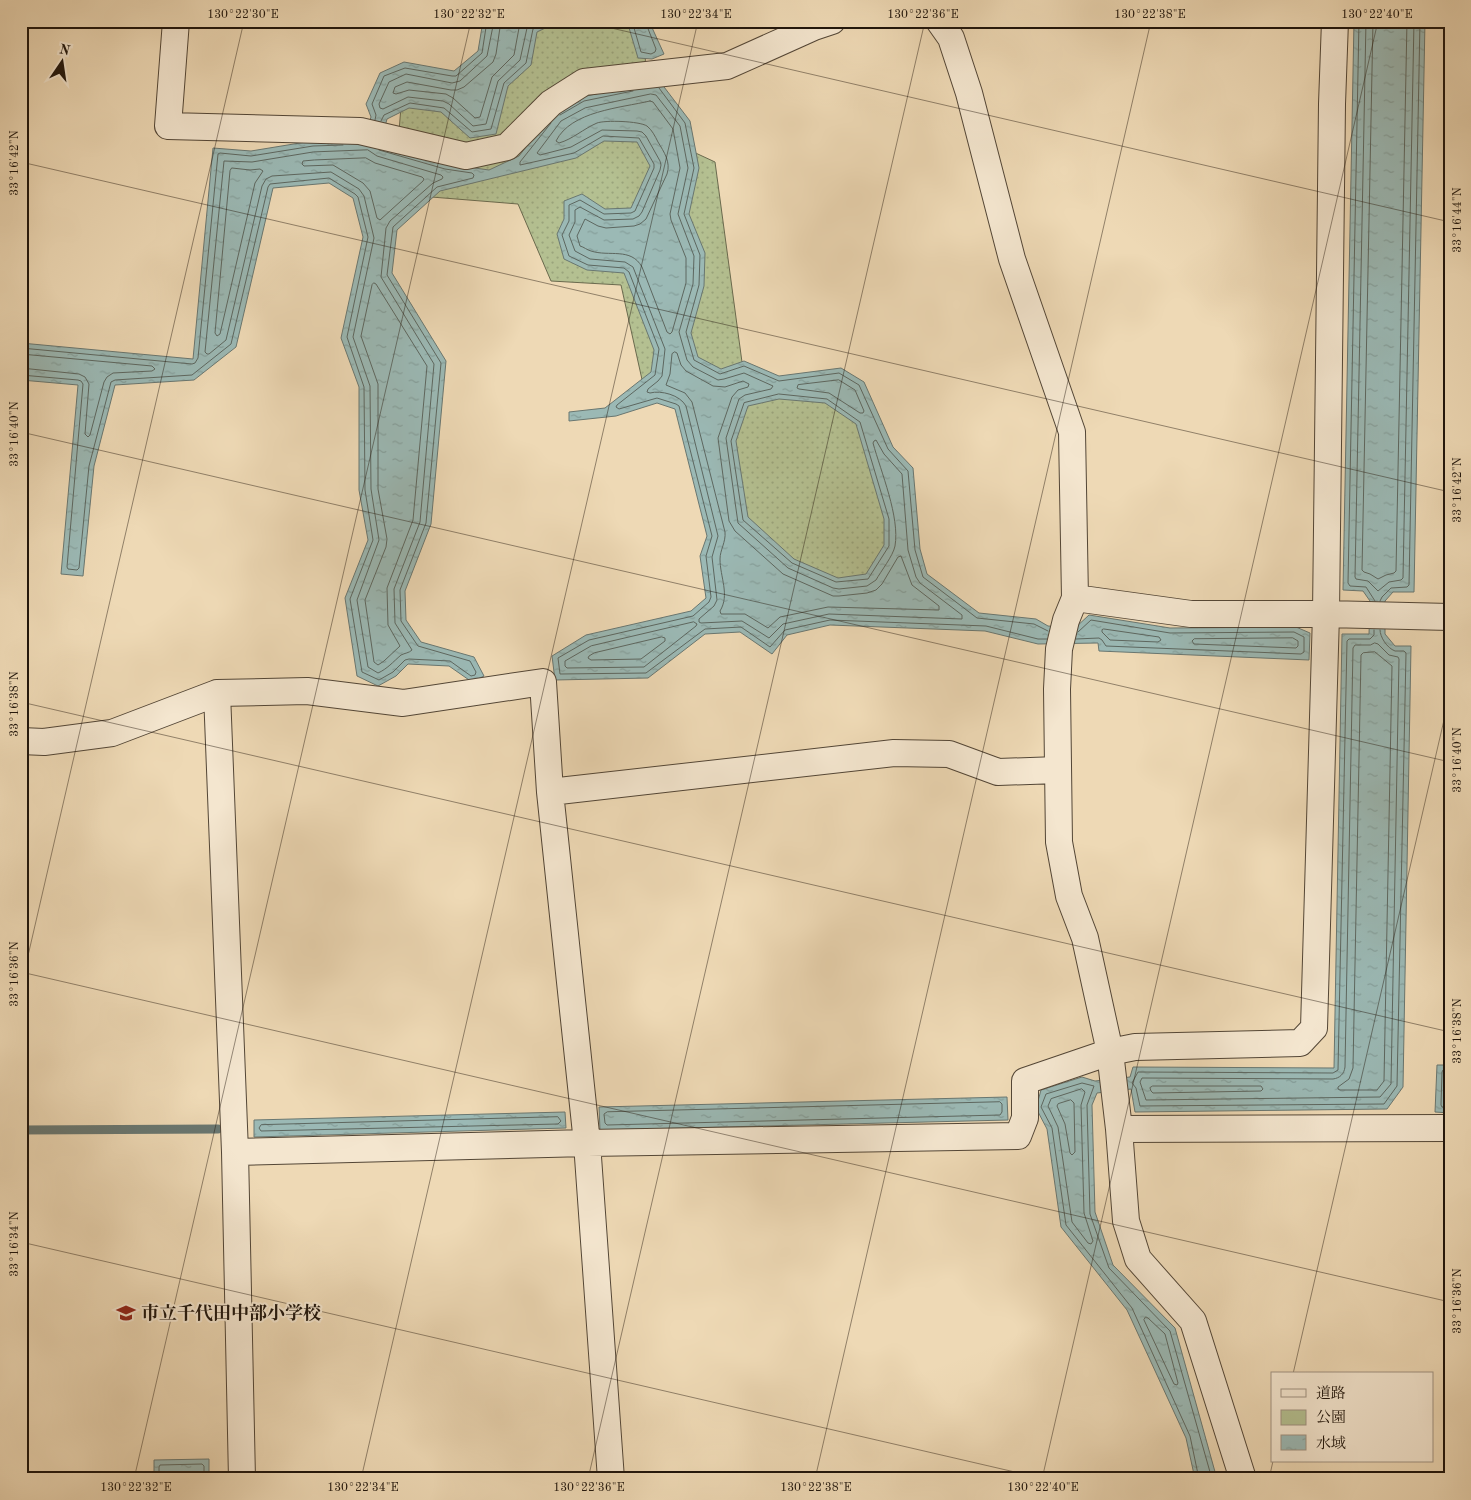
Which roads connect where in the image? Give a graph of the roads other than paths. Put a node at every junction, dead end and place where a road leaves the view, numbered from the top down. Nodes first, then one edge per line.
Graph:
1 (176, 21) edge
2 (832, 21) edge
3 (940, 21) edge
4 (1335, 21) edge
5 (1071, 609) junction
6 (1326, 614) junction
7 (1450, 617) edge
8 (218, 693) junction
9 (21, 741) edge
10 (1058, 770) junction
11 (550, 792) junction
12 (1113, 1074) junction
13 (1450, 1128) edge
14 (1119, 1129) junction
15 (587, 1143) junction
16 (235, 1152) junction
17 (242, 1479) edge
18 (611, 1479) edge
19 (1243, 1479) edge

1 - 2 street
3 - 5 street
4 - 6 street
5 - 6 street
5 - 10 street
6 - 7 street
6 - 12 street
8 - 9 street
8 - 11 street
8 - 16 street
10 - 11 street
10 - 12 street
11 - 15 street
12 - 14 street
12 - 15 street
13 - 14 street
14 - 19 street
15 - 16 street
15 - 18 street
16 - 17 street

